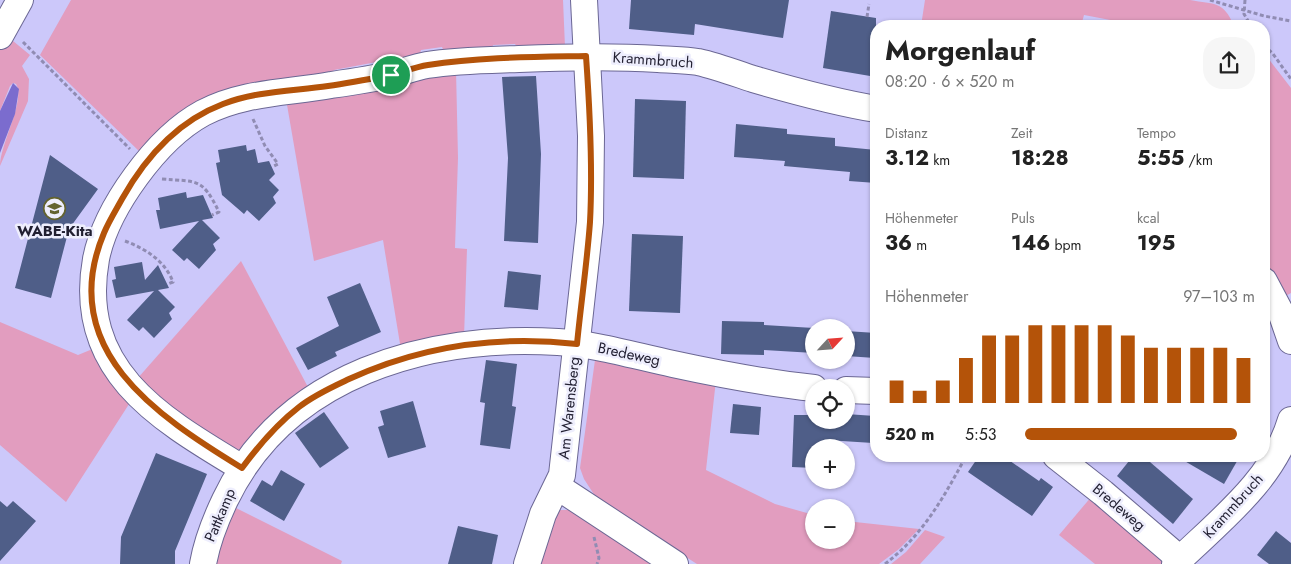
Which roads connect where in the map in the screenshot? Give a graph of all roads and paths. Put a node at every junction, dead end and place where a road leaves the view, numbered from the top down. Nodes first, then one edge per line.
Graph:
1 (20, 0) edge
2 (584, 0) edge
3 (1210, 0) edge
4 (1245, 0) edge
5 (869, 4) dead end
6 (1244, 9) junction
7 (867, 17) dead end
8 (1249, 20) edge
9 (1291, 21) edge
10 (1, 31) edge
11 (1270, 51) edge
12 (586, 56) junction
13 (1291, 79) edge
14 (245, 97) junction
15 (870, 108) edge
16 (146, 163) junction
17 (272, 168) dead end
18 (212, 215) dead end
19 (104, 233) junction
20 (168, 284) dead end
21 (1270, 292) edge
22 (1291, 341) edge
23 (577, 344) junction
24 (805, 387) edge
25 (855, 390) edge
26 (870, 391) edge
27 (1291, 420) edge
28 (963, 462) edge
29 (1064, 462) edge
30 (242, 468) junction
31 (558, 487) junction
32 (1178, 562) edge
33 (203, 564) edge
34 (527, 564) edge
35 (675, 564) edge
36 (885, 564) edge

1 - 10 street
2 - 12 street, Am Warensberg
3 - 6 path
4 - 6 path
5 - 7 path
6 - 8 path
6 - 9 path
10 - 16 path
11 - 13 path
12 - 14 street, Krammbruch
12 - 15 street, Krammbruch
12 - 23 street, Am Warensberg
14 - 16 street, Krammbruch
14 - 17 path
16 - 18 path
16 - 19 street, Krammbruch
19 - 20 path
19 - 30 street, Krammbruch
21 - 22 street
23 - 24 street, Bredeweg
23 - 30 street, Bredeweg
23 - 31 street, Am Warensberg
25 - 26 street
27 - 32 street, Krammbruch
28 - 36 path
29 - 32 street, Bredeweg
30 - 33 street, Pattkamp
31 - 34 street, Am Warensberg
31 - 35 street

